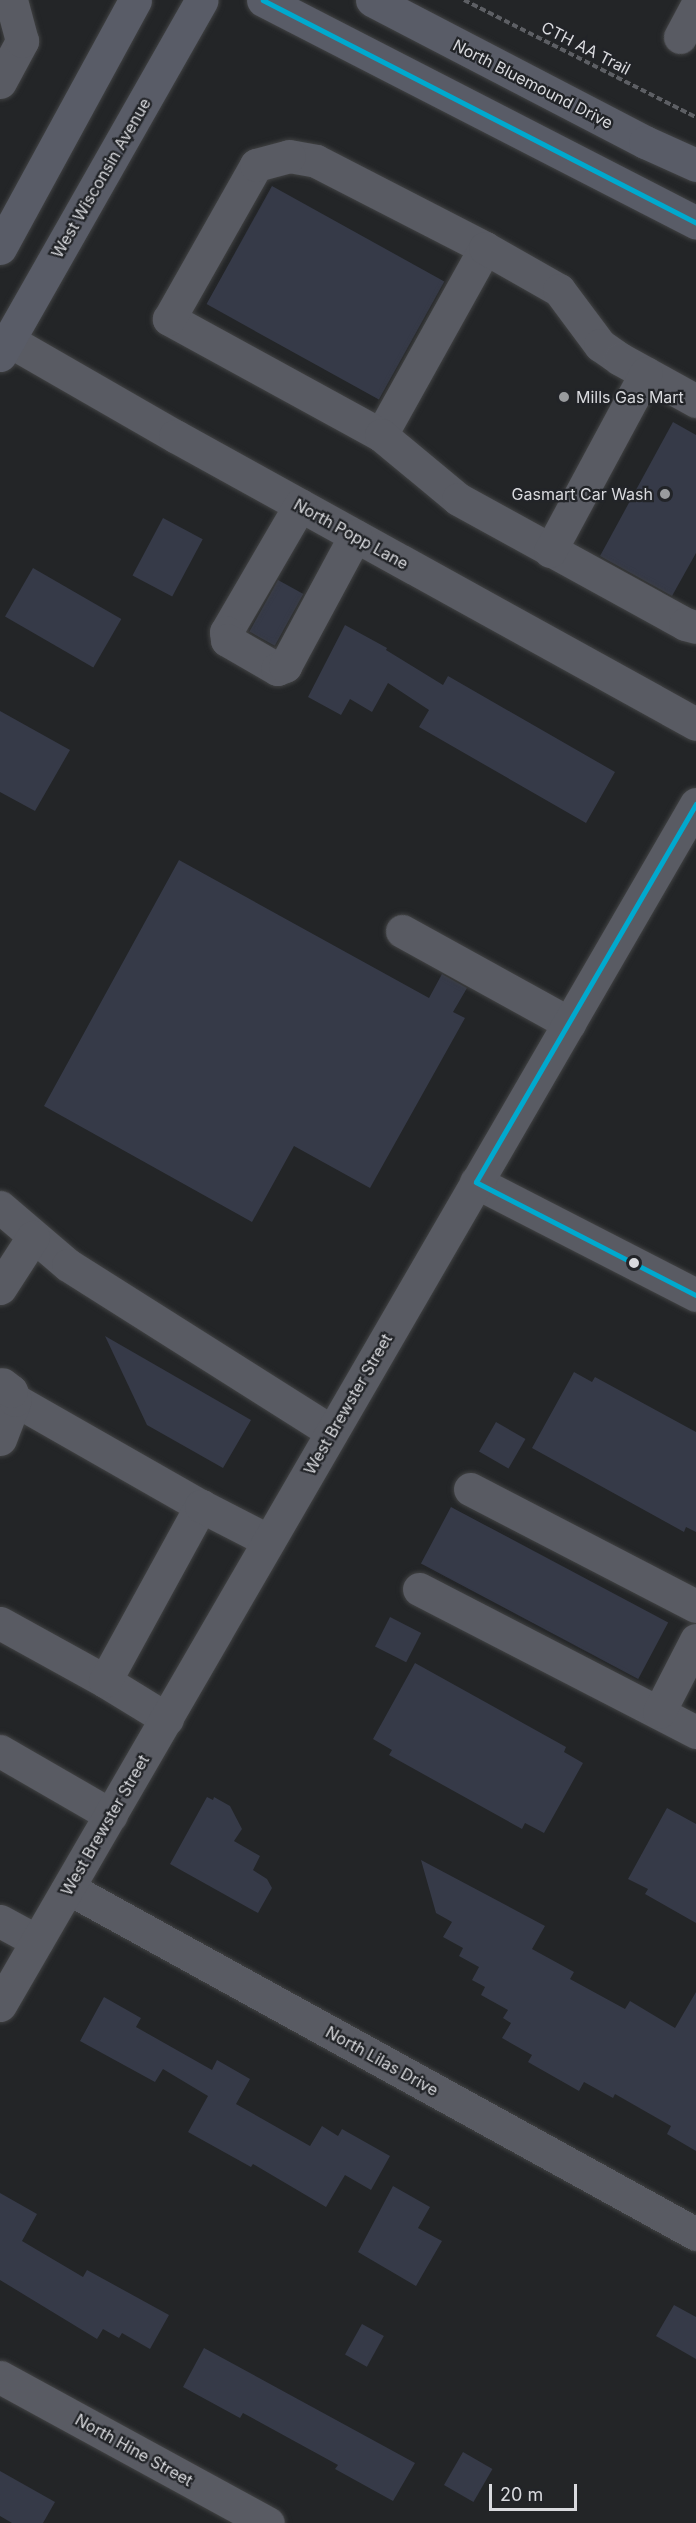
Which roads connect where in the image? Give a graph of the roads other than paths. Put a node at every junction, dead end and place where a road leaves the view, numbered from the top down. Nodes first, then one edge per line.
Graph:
1 (11, 0) edge
2 (135, 0) edge
3 (202, 0) edge
4 (263, 0) edge
5 (372, 0) edge
6 (696, 8) edge
7 (680, 37) dead end
8 (0, 82) edge
9 (696, 165) edge
10 (696, 223) edge
11 (0, 248) edge
12 (485, 248) junction
13 (4, 347) edge
14 (646, 373) junction
15 (696, 400) edge
16 (381, 435) junction
17 (300, 505) junction
18 (355, 536) junction
19 (550, 551) junction
20 (696, 627) edge
21 (696, 724) edge
22 (696, 804) edge
23 (402, 931) dead end
24 (569, 1023) junction
25 (476, 1182) junction
26 (0, 1207) edge
27 (33, 1237) junction
28 (0, 1287) edge
29 (696, 1295) edge
30 (8, 1391) edge
31 (332, 1432) junction
32 (0, 1439) edge
33 (470, 1489) dead end
34 (201, 1506) junction
35 (269, 1541) junction
36 (419, 1589) dead end
37 (696, 1606) edge
38 (0, 1623) edge
39 (696, 1640) edge
40 (105, 1681) junction
41 (659, 1712) junction
42 (167, 1719) junction
43 (696, 1732) edge
44 (0, 1751) edge
45 (111, 1815) junction
46 (68, 1887) junction
47 (0, 1921) edge
48 (37, 1941) junction
49 (0, 2005) edge
50 (696, 2234) edge
51 (0, 2377) edge
52 (268, 2523) edge

1 - 8 street
2 - 11 main road
3 - 13 main road, West Wisconsin Avenue
4 - 10 main road
5 - 9 main road, North Bluemound Drive
6 - 7 street
12 - 14 street
12 - 16 street
12 - 16 street
13 - 17 street, North Popp Lane
14 - 15 street
14 - 19 street
16 - 19 street
17 - 18 street, North Popp Lane
17 - 18 street
18 - 21 street, North Popp Lane
19 - 20 street
22 - 24 street, West Brewster Street
23 - 24 street
24 - 25 street, West Brewster Street
25 - 29 street
25 - 31 street, West Brewster Street
26 - 27 street
27 - 28 street
27 - 31 street
30 - 32 street
30 - 34 street
31 - 35 street, West Brewster Street
33 - 37 street
34 - 35 street
34 - 40 street
35 - 42 street, West Brewster Street
36 - 41 street
38 - 40 street
39 - 41 street
40 - 42 street
41 - 43 street
42 - 45 street, West Brewster Street
44 - 45 street
45 - 46 street, West Brewster Street
46 - 48 street, West Brewster Street
46 - 50 street, North Lilas Drive
47 - 48 street
48 - 49 street, West Brewster Street
51 - 52 street, North Hine Street

